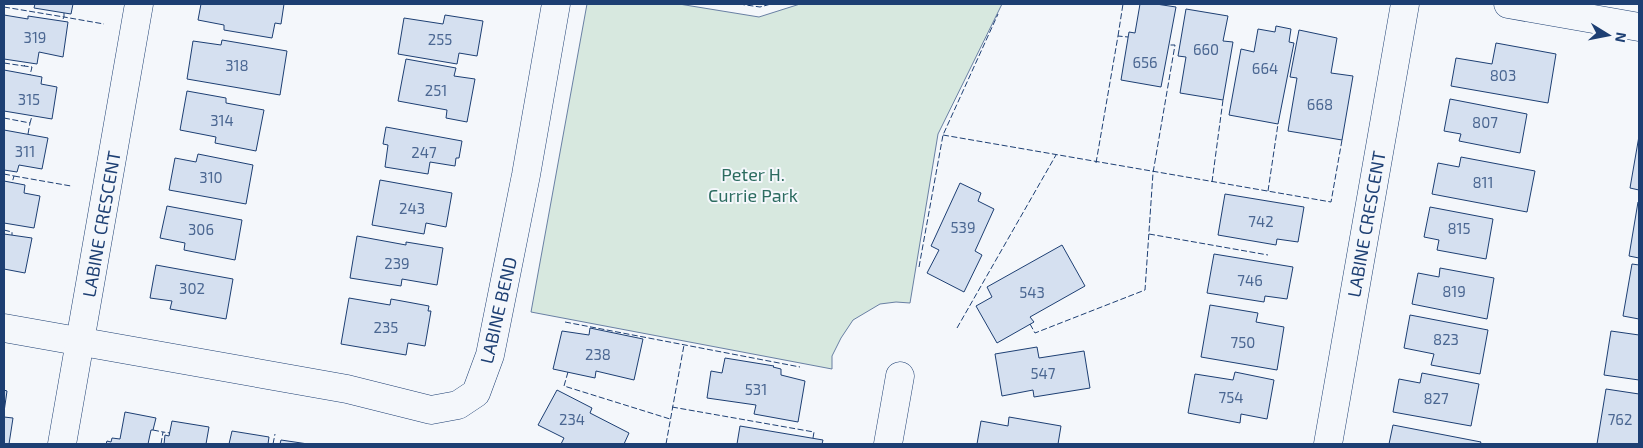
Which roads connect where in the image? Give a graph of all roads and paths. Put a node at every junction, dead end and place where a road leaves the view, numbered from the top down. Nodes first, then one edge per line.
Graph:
1 (139, 4) edge
2 (556, 4) edge
3 (1405, 4) edge
4 (1508, 4) edge
5 (1639, 27) edge
6 (4, 328) edge
7 (80, 342) junction
8 (900, 376) dead end
9 (62, 444) edge
10 (888, 444) edge
11 (1328, 444) edge

1 - 7 street, LABINE CRESCENT
2 - 7 street, LABINE BEND
3 - 11 street, LABINE CRESCENT
4 - 5 street
6 - 7 street, LABINE BEND
7 - 9 street, LABINE CRESCENT
8 - 10 street

